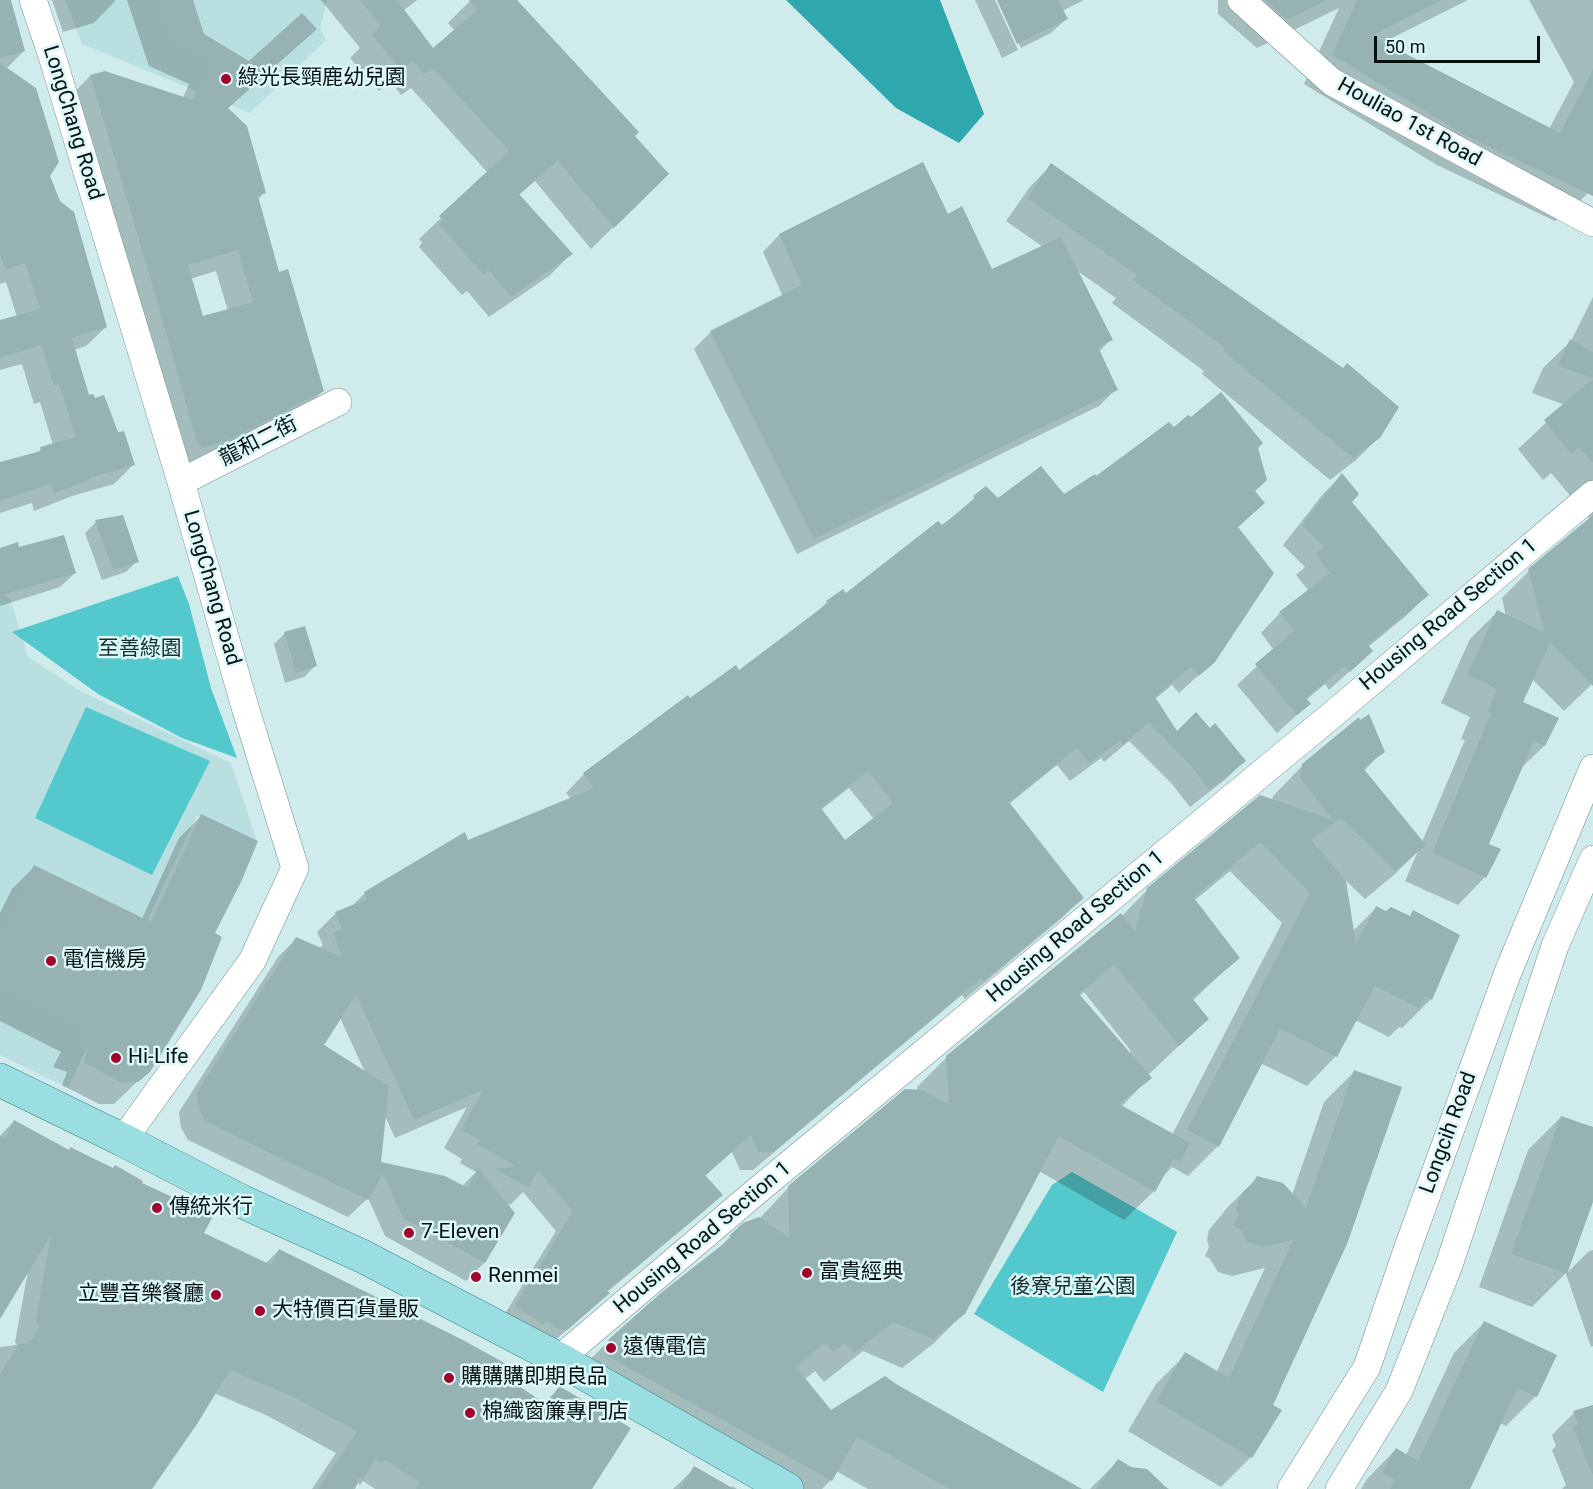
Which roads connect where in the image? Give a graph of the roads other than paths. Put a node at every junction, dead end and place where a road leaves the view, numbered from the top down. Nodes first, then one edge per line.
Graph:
1 (33, 0) edge
2 (1241, 0) edge
3 (1593, 223) edge
4 (338, 402) dead end
5 (181, 482) junction
6 (1593, 494) edge
7 (1593, 768) edge
8 (1593, 860) edge
9 (0, 1080) edge
10 (123, 1140) junction
11 (1408, 1247) junction
12 (1449, 1265) junction
13 (559, 1359) junction
14 (787, 1489) edge
15 (1291, 1489) edge
16 (1339, 1489) edge

1 - 5 street, LongChang Road
2 - 3 street, Houliao 1st Road
4 - 5 street, 龍和二街
5 - 10 street, LongChang Road
6 - 13 street, Housing Road Section 1
7 - 11 street, Longcih Road
8 - 12 street, Longcih Road
9 - 10 main road
10 - 13 main road
11 - 12 street
11 - 15 street, Longcih Road
12 - 16 street, Longcih Road
13 - 14 main road

